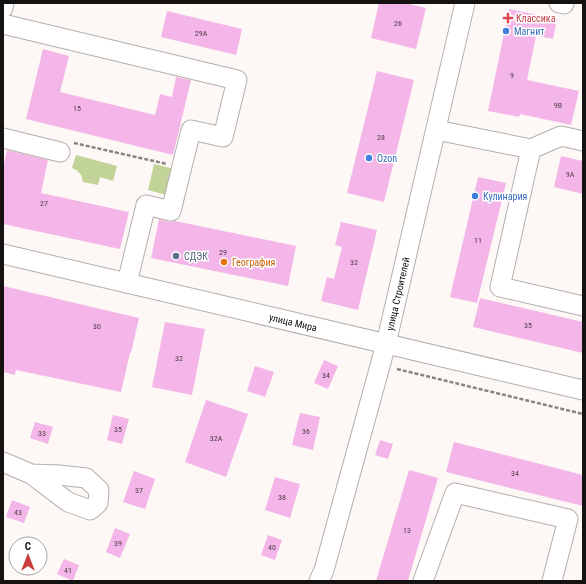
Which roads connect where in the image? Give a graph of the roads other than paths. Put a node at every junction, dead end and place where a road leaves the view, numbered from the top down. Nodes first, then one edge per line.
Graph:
1 (4, 3) edge
2 (465, 3) edge
3 (559, 3) edge
4 (564, 3) edge
5 (3, 8) edge
6 (3, 24) edge
7 (436, 130) junction
8 (3, 138) edge
9 (583, 141) edge
10 (65, 147) road end
11 (532, 149) junction
12 (3, 254) edge
13 (127, 283) junction
14 (583, 306) edge
15 (386, 344) junction
16 (583, 390) edge
17 (3, 462) edge
18 (31, 474) dead end
19 (320, 581) edge
20 (423, 581) edge
21 (552, 581) edge

1 - 5 street
2 - 7 street, улица Строителей
3 - 4 street
6 - 13 street
7 - 11 street
7 - 15 street, улица Строителей
8 - 10 street
9 - 11 street
11 - 14 street
12 - 13 street, улица Мира
13 - 15 street, улица Мира
15 - 16 street, улица Мира
15 - 19 street, улица Строителей
17 - 18 street
20 - 21 street

